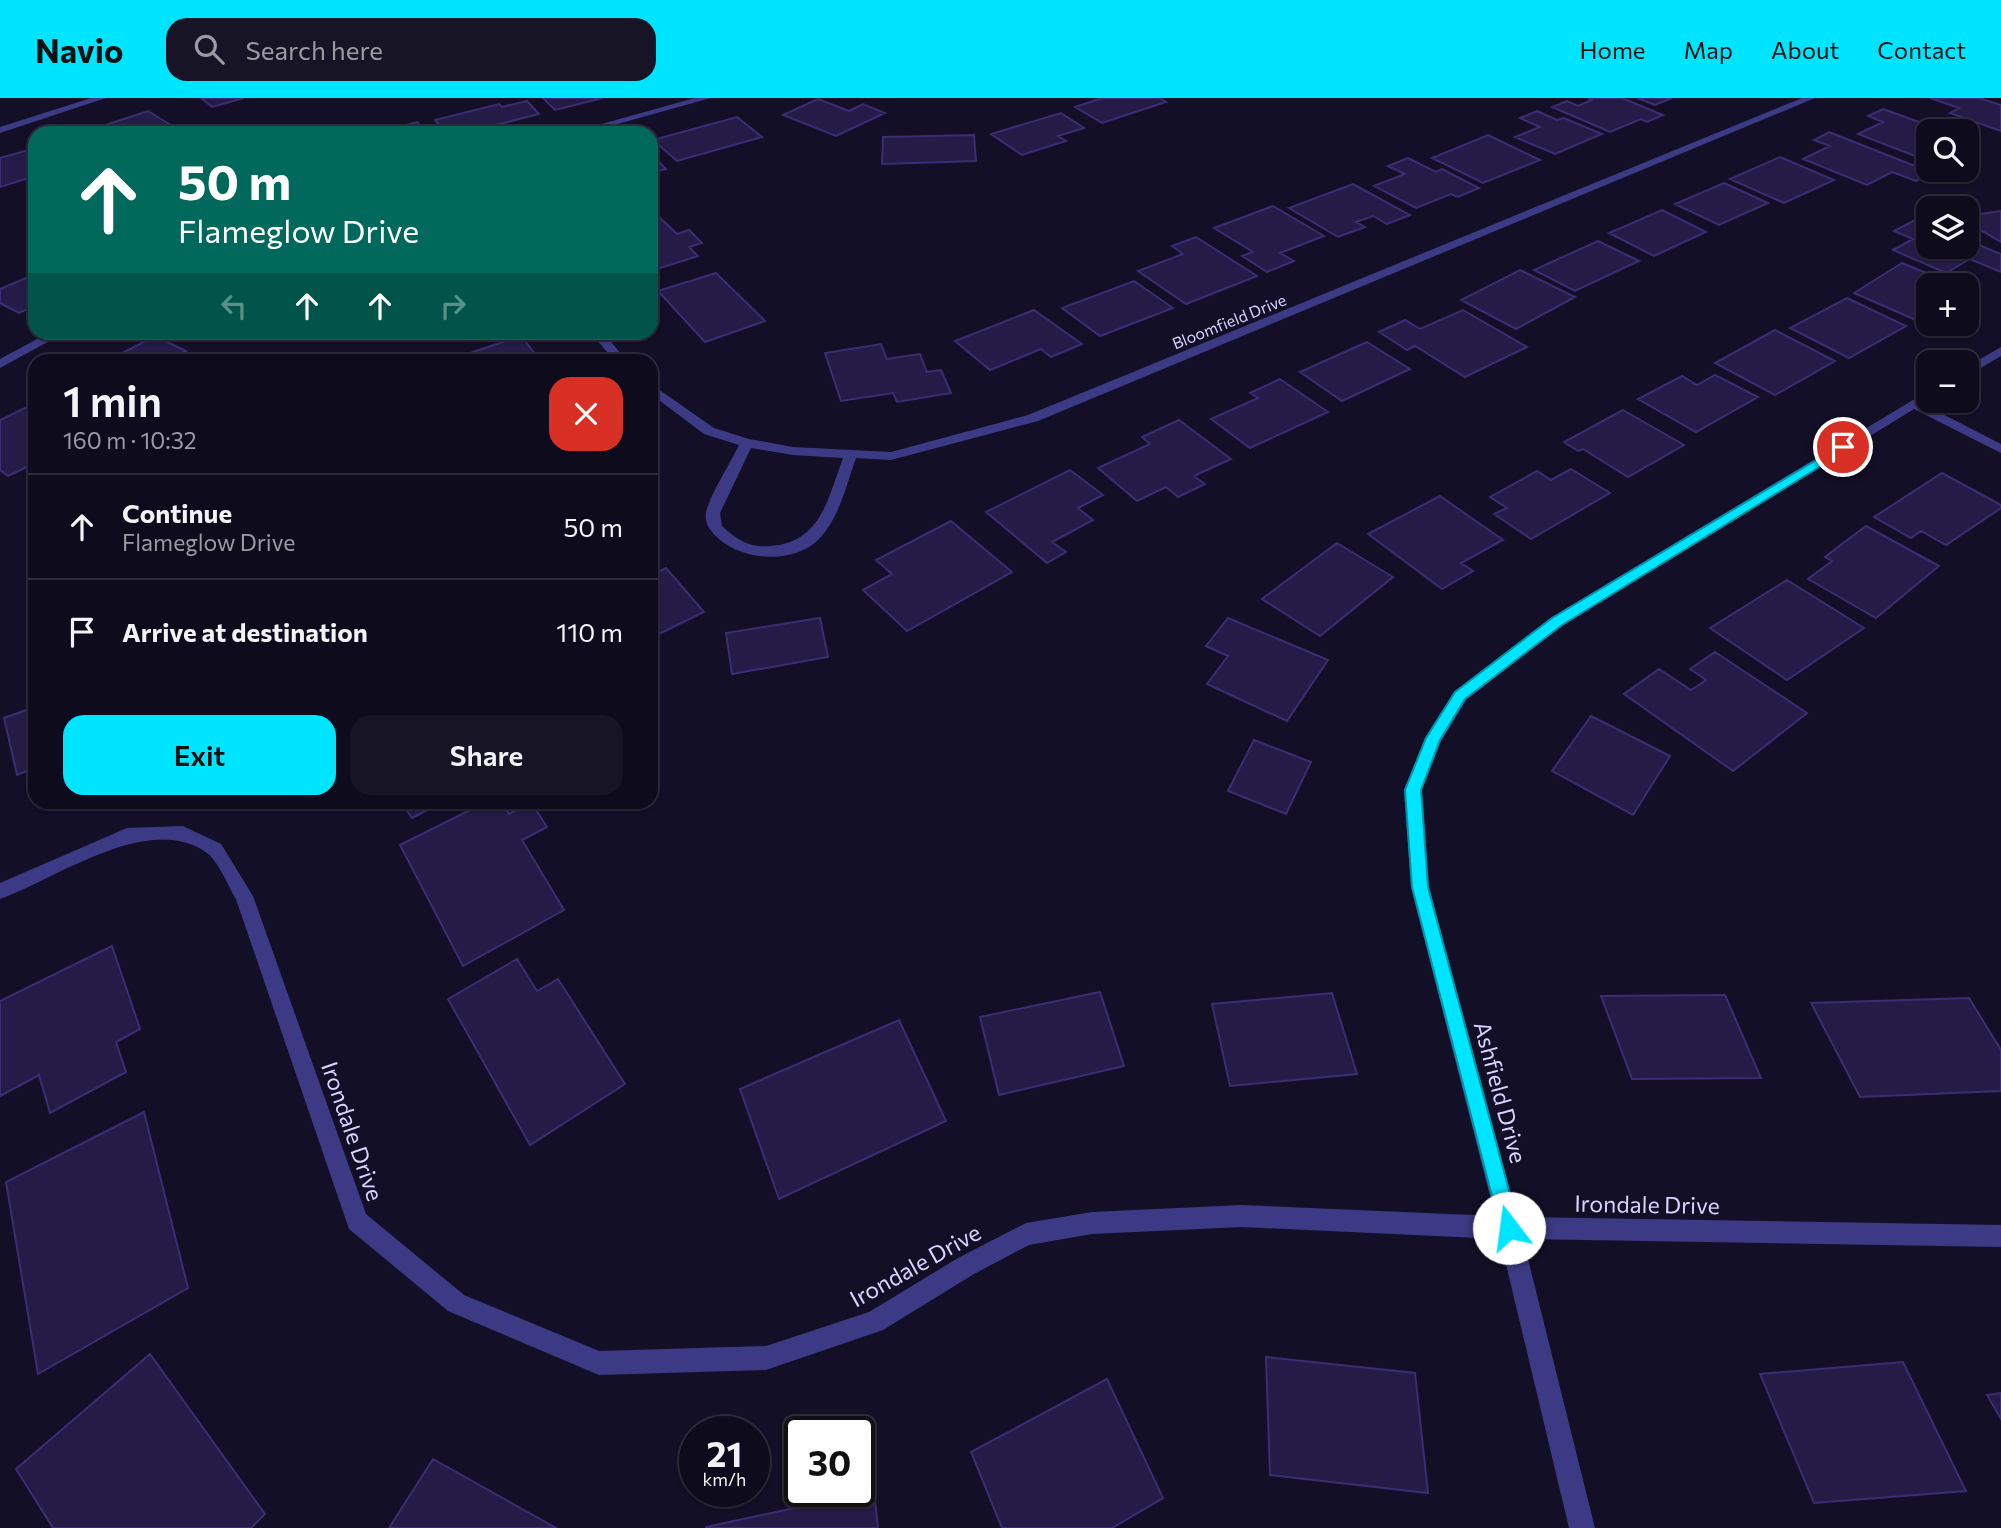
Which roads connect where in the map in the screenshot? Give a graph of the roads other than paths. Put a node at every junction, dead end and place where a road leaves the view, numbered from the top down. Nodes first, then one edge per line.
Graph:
1 (101, 98) edge
2 (706, 98) edge
3 (1810, 98) edge
4 (600, 126) edge
5 (0, 130) edge
6 (45, 340) edge
7 (603, 340) edge
8 (2001, 351) edge
9 (615, 354) edge
10 (0, 364) edge
11 (1979, 365) edge
12 (658, 393) edge
13 (1914, 404) joint
14 (747, 443) junction
15 (2001, 449) edge
16 (851, 454) junction
17 (0, 891) edge
18 (1509, 1228) junction
19 (2001, 1236) edge
20 (1583, 1528) edge

1 - 5 street
2 - 4 street
3 - 16 street, Bloomfield Drive
6 - 10 street
7 - 9 street
8 - 11 street
12 - 14 street, Bloomfield Drive
13 - 15 street
13 - 18 street, Ashfield Drive
14 - 16 street, Bloomfield Drive
14 - 16 street
17 - 18 street, Irondale Drive
18 - 19 street, Irondale Drive
18 - 20 street, Ashfield Drive

